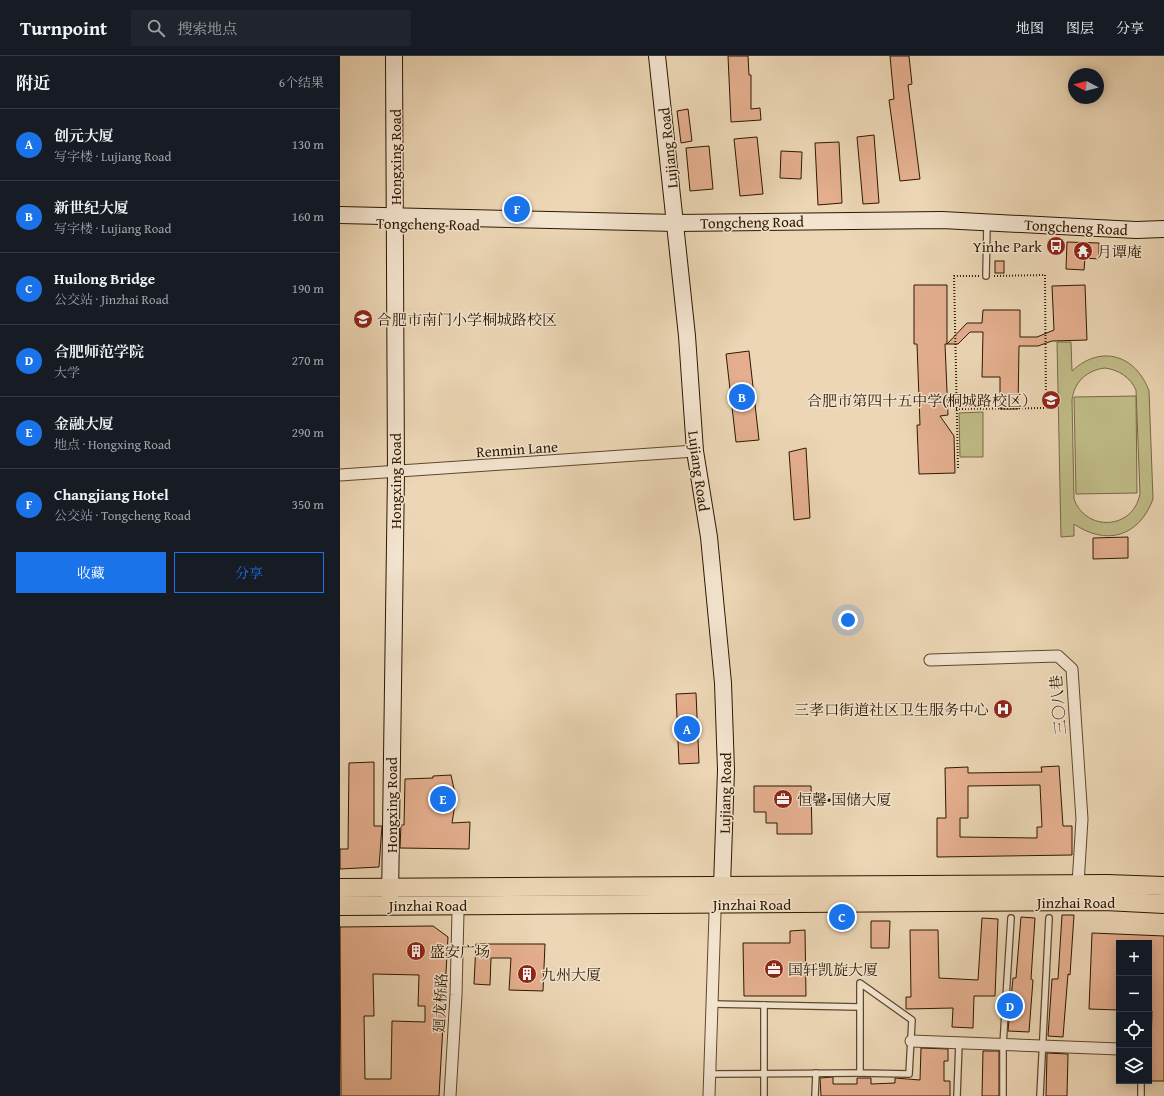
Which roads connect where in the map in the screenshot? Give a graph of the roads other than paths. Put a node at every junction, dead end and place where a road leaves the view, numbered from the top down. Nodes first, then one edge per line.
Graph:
1 (394, 56) edge
2 (657, 56) edge
3 (340, 215) edge
4 (395, 220) junction
5 (340, 222) edge
6 (676, 226) junction
7 (987, 226) junction
8 (1164, 229) edge
9 (1164, 238) edge
10 (986, 276) road end
11 (695, 451) junction
12 (396, 473) junction
13 (340, 475) edge
14 (930, 660) dead end
15 (1078, 884) junction
16 (722, 886) junction
17 (1164, 886) edge
18 (340, 888) edge
19 (390, 897) junction
20 (1164, 904) edge
21 (340, 906) edge
22 (458, 912) dead end
23 (715, 912) dead end
24 (1011, 918) dead end
25 (1049, 918) dead end
26 (712, 1004) junction
27 (764, 1005) junction
28 (859, 1007) junction
29 (911, 1041) junction
30 (959, 1043) junction
31 (1003, 1045) junction
32 (1041, 1046) junction
33 (1116, 1050) edge
34 (816, 1073) junction
35 (860, 1073) junction
36 (710, 1074) junction
37 (764, 1074) junction
38 (1141, 1084) edge
39 (450, 1096) edge
40 (709, 1096) edge
41 (764, 1096) edge
42 (815, 1096) edge
43 (957, 1096) edge
44 (1003, 1096) edge
45 (1040, 1096) edge
46 (1141, 1096) edge

1 - 4 street, Hongxing Road
2 - 6 street, Lujiang Road
3 - 4 street, Tongcheng Road
4 - 5 street, Tongcheng Road
4 - 6 street, Tongcheng Road
4 - 12 street, Hongxing Road
6 - 7 street, Tongcheng Road
6 - 11 street, Lujiang Road
7 - 8 street, Tongcheng Road
7 - 9 street, Tongcheng Road
7 - 10 lane
11 - 12 street, Renmin Lane
11 - 16 street, Lujiang Road
12 - 13 street, Renmin Lane
12 - 19 street, Hongxing Road
14 - 15 street, 三〇八巷
15 - 16 main road, Jinzhai Road
15 - 17 main road, Jinzhai Road
16 - 19 main road, Jinzhai Road
18 - 19 main road, Jinzhai Road
19 - 20 main road, Jinzhai Road
19 - 21 main road, Jinzhai Road
22 - 39 street, 廻龙桥路
23 - 26 street
24 - 31 lane
25 - 32 lane
26 - 27 lane
26 - 36 street
27 - 28 lane
27 - 37 lane
28 - 29 lane
28 - 35 lane
29 - 30 street
29 - 35 lane
30 - 31 street
30 - 43 lane
31 - 32 street
31 - 44 lane
32 - 33 street
32 - 45 lane
34 - 35 lane
34 - 37 lane
34 - 42 lane
36 - 37 lane
36 - 40 street
37 - 41 lane
38 - 46 lane

